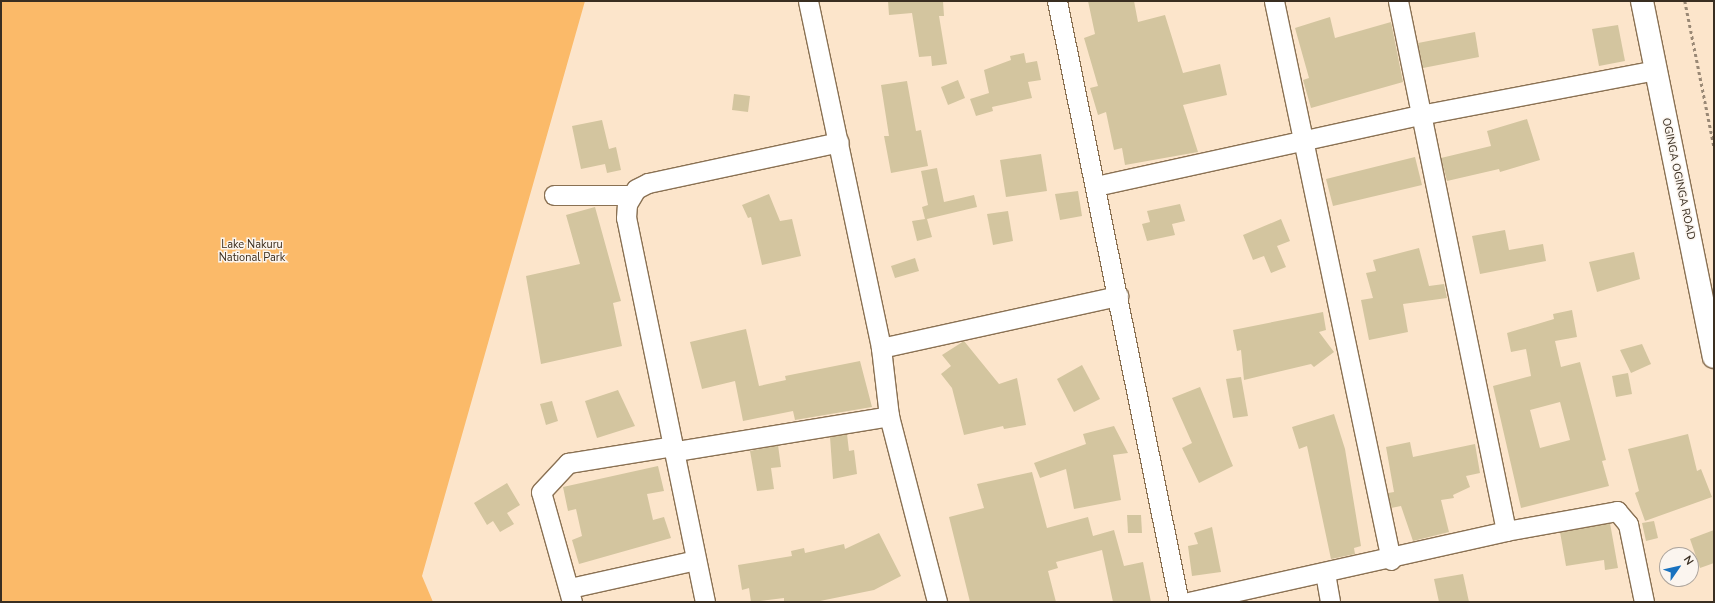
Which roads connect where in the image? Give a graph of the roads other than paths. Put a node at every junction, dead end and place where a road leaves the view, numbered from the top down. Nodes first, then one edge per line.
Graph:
1 (808, 1) edge
2 (1057, 1) edge
3 (1274, 1) edge
4 (1398, 1) edge
5 (1642, 1) edge
6 (1656, 70) junction
7 (1420, 115) junction
8 (839, 142) junction
9 (1302, 142) junction
10 (1096, 186) junction
11 (554, 195) dead end
12 (631, 195) junction
13 (1118, 296) junction
14 (881, 348) junction
15 (1714, 357) edge
16 (890, 416) junction
17 (674, 448) junction
18 (1506, 531) junction
19 (696, 560) junction
20 (1391, 560) junction
21 (1325, 573) junction
22 (571, 595) edge
23 (705, 602) edge
24 (937, 602) edge
25 (1179, 602) edge
26 (1189, 602) edge
27 (1330, 602) edge
28 (1644, 602) edge

1 - 8 street
2 - 10 street
3 - 9 street
4 - 7 street
5 - 6 street, OGINGA OGINGA ROAD
6 - 7 street
6 - 15 street, OGINGA OGINGA ROAD
7 - 9 street
7 - 18 street
8 - 12 street
8 - 14 street
9 - 10 street
9 - 20 street
10 - 13 street
11 - 12 street
12 - 17 street
13 - 14 street
13 - 25 street
14 - 16 street
16 - 17 street
16 - 24 street
17 - 19 street
17 - 22 street
18 - 20 street
18 - 28 street
19 - 22 street
19 - 23 street
20 - 21 street
21 - 26 street
21 - 27 street

